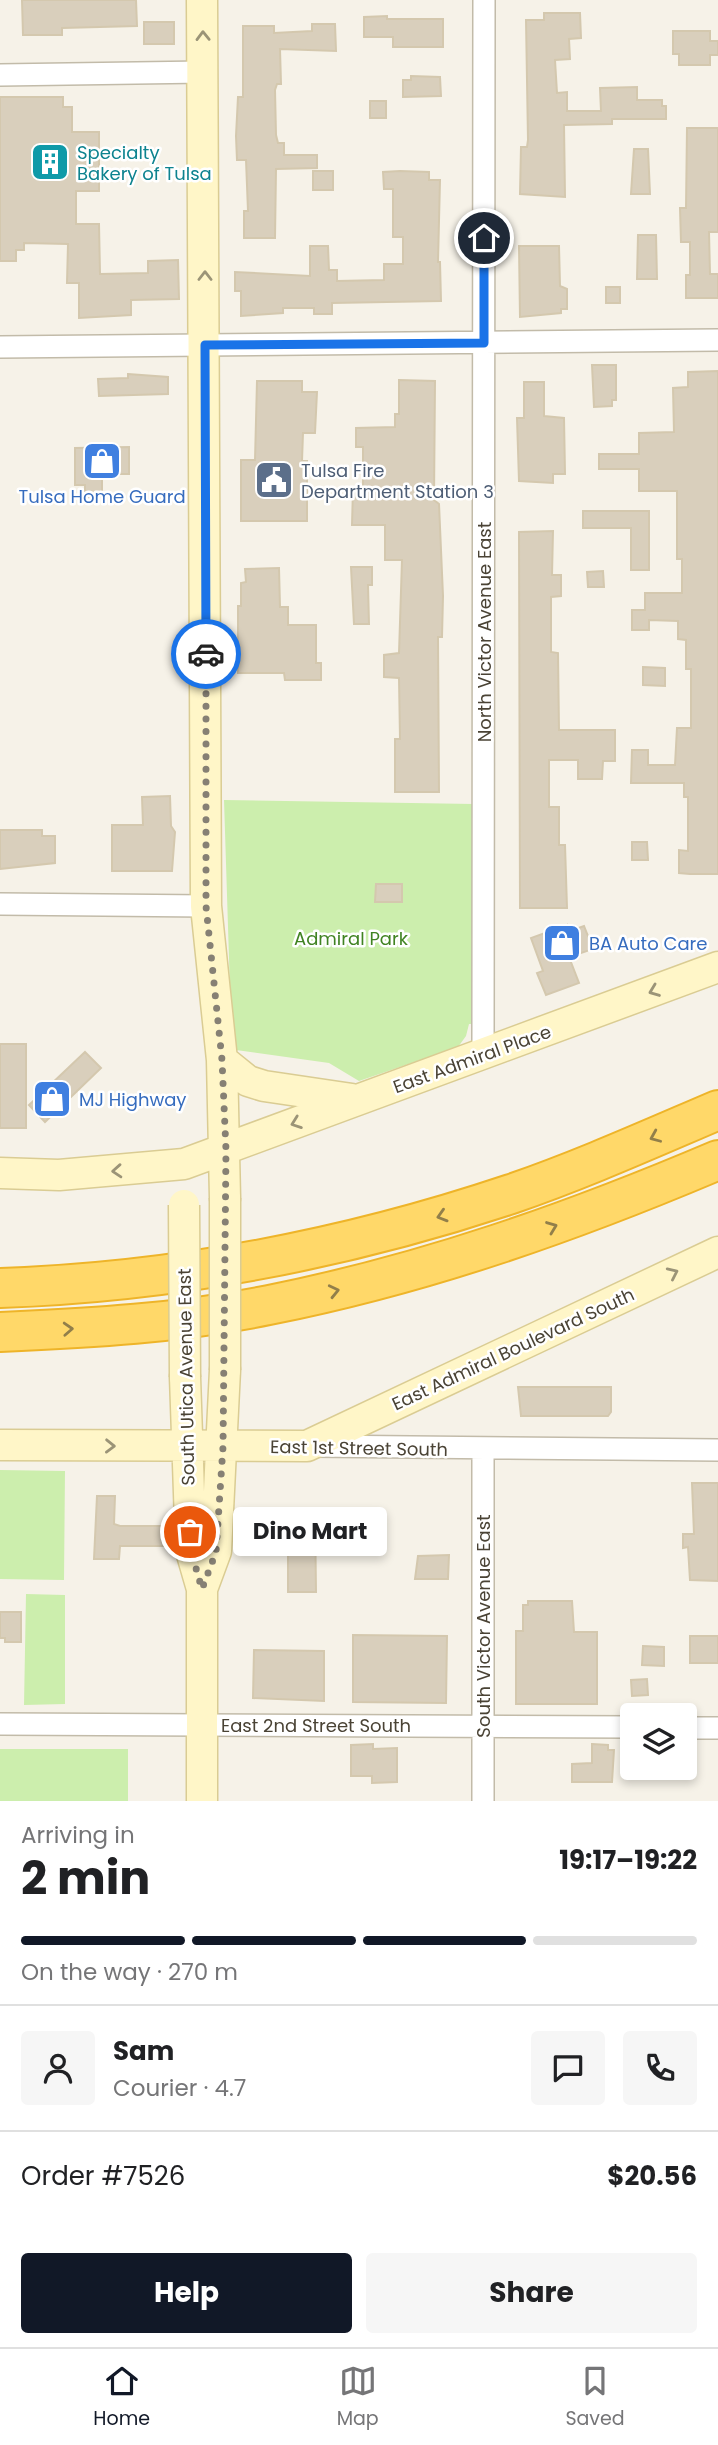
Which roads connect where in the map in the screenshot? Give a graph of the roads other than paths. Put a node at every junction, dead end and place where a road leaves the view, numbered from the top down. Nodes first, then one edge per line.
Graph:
1 (202, 0) edge
2 (484, 0) edge
3 (204, 72) junction
4 (0, 75) edge
5 (718, 340) edge
6 (484, 343) junction
7 (205, 345) junction
8 (0, 347) edge
9 (0, 904) edge
10 (206, 906) junction
11 (718, 967) edge
12 (483, 1055) junction
13 (222, 1060) junction
14 (360, 1100) junction
15 (718, 1110) edge
16 (226, 1150) junction
17 (718, 1160) edge
18 (184, 1164) junction
19 (0, 1173) edge
20 (718, 1252) edge
21 (0, 1288) edge
22 (0, 1332) edge
23 (0, 1445) edge
24 (307, 1446) junction
25 (185, 1447) junction
26 (223, 1447) junction
27 (483, 1450) junction
28 (718, 1450) edge
29 (202, 1589) junction
30 (0, 1724) edge
31 (202, 1724) junction
32 (484, 1726) junction
33 (620, 1727) edge
34 (697, 1728) edge
35 (718, 1728) edge
36 (202, 1801) edge
37 (483, 1801) edge

3 -> 1 main road, South Utica Avenue East
2 - 6 street, North Victor Avenue East
3 - 4 street
7 -> 3 main road, South Utica Avenue East
5 - 6 street
6 - 7 street
6 - 12 street, North Victor Avenue East
7 - 8 street
7 - 10 main road, South Utica Avenue East
9 - 10 street
10 - 13 main road, South Utica Avenue East
11 -> 12 main road, East Admiral Place
12 - 14 main road, East Admiral Place
13 - 14 main road
13 - 16 main road, South Utica Avenue East
14 -> 16 main road, East Admiral Place
15 -> 21 highway
16 - 18 main road
16 - 26 main road, South Utica Avenue East, bridge
22 -> 17 highway
18 -> 19 main road
18 - 25 main road, South Utica Avenue East, bridge
24 -> 20 main road, East Admiral Boulevard South
23 -> 25 main road, East 1st Street South
24 - 26 main road, East 1st Street South
24 - 27 street, East 1st Street South
25 - 26 main road, East 1st Street South
25 - 29 main road, South Utica Avenue East
26 - 29 main road, South Utica Avenue East
27 - 28 street, East 1st Street South
27 - 32 street, South Victor Avenue East
29 - 31 main road, South Utica Avenue East
30 - 31 street, East 2nd Street South
31 - 32 street, East 2nd Street South
31 - 36 main road, South Utica Avenue East
32 - 33 street, East 2nd Street South
32 - 37 street, South Victor Avenue East
34 - 35 street

